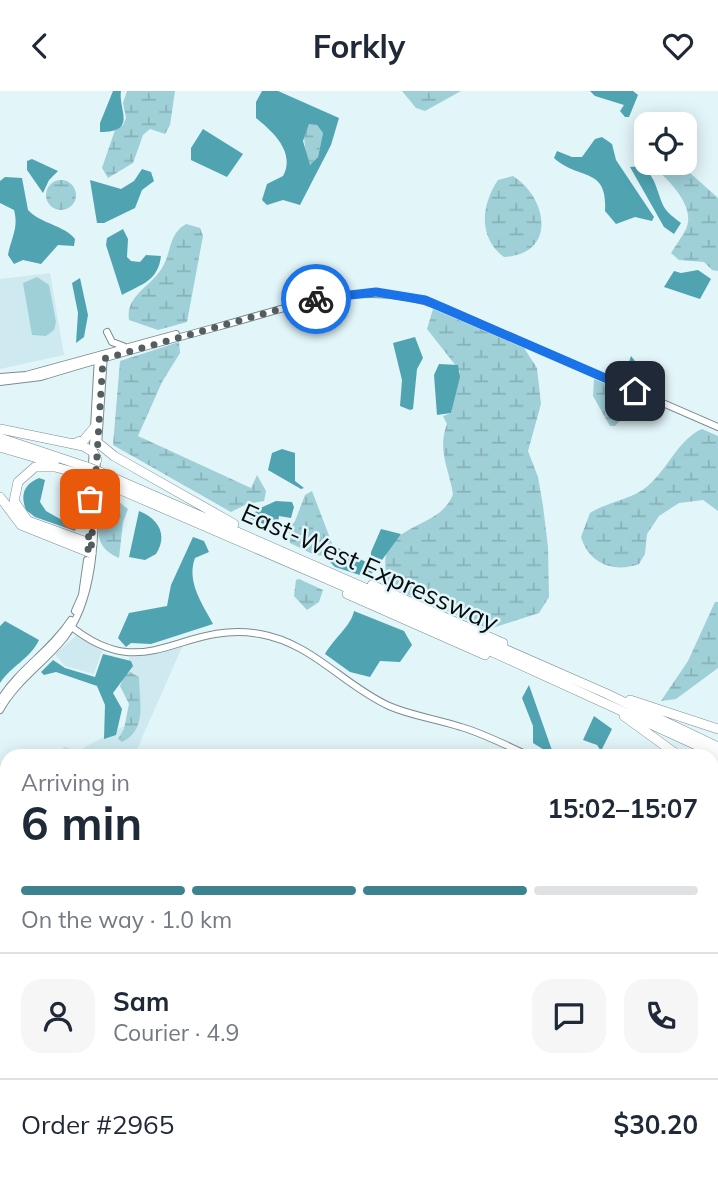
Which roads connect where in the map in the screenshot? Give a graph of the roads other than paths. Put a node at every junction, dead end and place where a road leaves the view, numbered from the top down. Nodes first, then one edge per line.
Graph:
1 (233, 322) junction
2 (107, 332) dead end
3 (129, 346) junction
4 (101, 357) junction
5 (85, 364) junction
6 (97, 371) junction
7 (0, 380) edge
8 (718, 427) edge
9 (94, 428) junction
10 (0, 429) edge
11 (0, 438) edge
12 (73, 443) junction
13 (0, 447) edge
14 (93, 458) junction
15 (100, 476) junction
16 (0, 497) edge
17 (262, 541) junction
18 (90, 548) junction
19 (70, 625) junction
20 (529, 664) junction
21 (605, 693) junction
22 (0, 700) edge
23 (608, 704) junction
24 (0, 710) edge
25 (718, 729) edge
26 (718, 747) edge
27 (514, 749) edge
28 (669, 749) edge
29 (686, 749) edge

1 - 3 street
1 - 4 street
1 - 8 street
2 - 3 street
3 - 4 street
4 - 5 street
4 - 6 street
4 - 7 street
4 - 14 street
5 - 6 street
5 - 7 street
6 - 9 street
9 - 12 highway
9 - 14 street
10 - 12 highway
11 - 14 highway, East-West Expressway
12 - 14 highway
13 - 14 highway, East-West Expressway
14 - 15 highway, East-West Expressway, bridge
14 - 17 highway
14 - 18 street
14 - 18 highway
15 - 17 highway, East-West Expressway
15 - 20 highway, East-West Expressway
16 - 18 highway
17 - 20 highway, East-West Expressway
18 - 19 street
19 - 22 street
19 - 24 street
19 - 27 street
20 - 21 highway, East-West Expressway
20 - 23 highway, East-West Expressway
21 - 25 highway
21 - 26 highway, East-West Expressway
23 - 28 highway
23 - 29 highway, East-West Expressway

